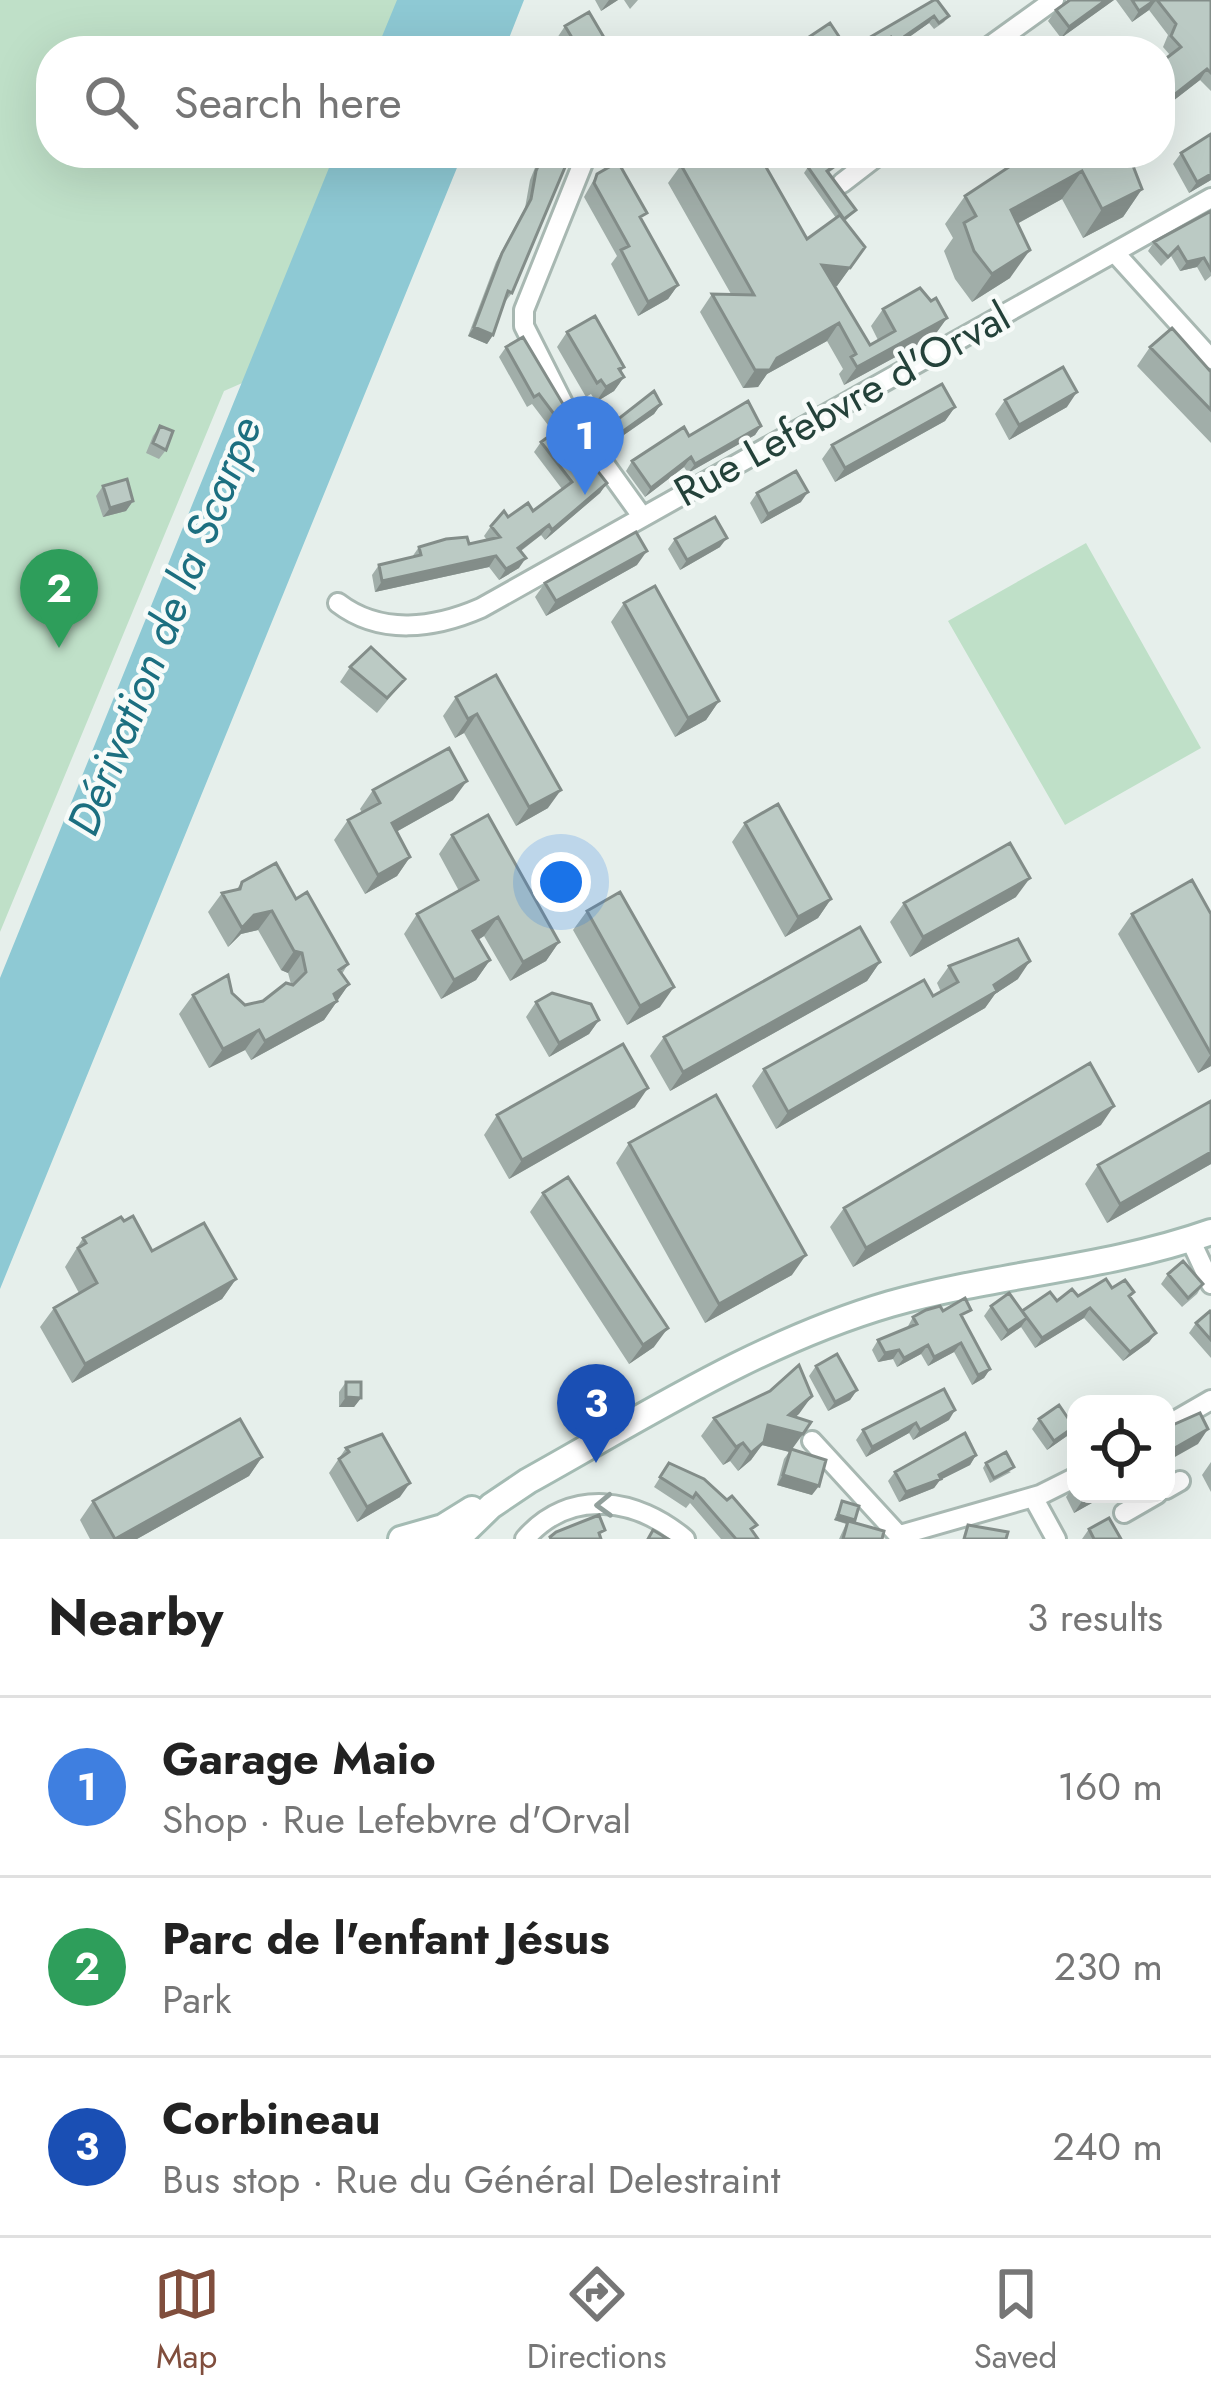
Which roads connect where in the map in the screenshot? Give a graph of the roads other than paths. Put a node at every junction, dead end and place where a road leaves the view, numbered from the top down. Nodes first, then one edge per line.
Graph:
1 (1054, 0) edge
2 (1004, 36) edge
3 (581, 168) edge
4 (862, 168) edge
5 (842, 183) edge
6 (1211, 198) edge
7 (1114, 253) junction
8 (1211, 359) edge
9 (641, 515) junction
10 (338, 603) dead end
11 (1201, 1235) edge
12 (1211, 1284) edge
13 (1208, 1408) edge
14 (1175, 1422) edge
15 (812, 1441) edge
16 (528, 1481) junction
17 (1067, 1481) edge
18 (1034, 1497) junction
19 (1139, 1503) edge
20 (1124, 1513) dead end
21 (420, 1536) edge
22 (901, 1537) edge
23 (457, 1539) edge
24 (525, 1539) edge
25 (685, 1539) edge
26 (1057, 1539) edge

1 - 2 street
3 - 9 street
4 - 5 street
6 - 7 street, Rue Lefebvre d'Orval
7 - 8 street
7 - 9 street, Rue Lefebvre d'Orval
9 - 10 street, Rue Lefebvre d'Orval
11 - 12 street
11 - 16 main road
13 - 14 street
15 - 22 street
16 - 21 main road
16 - 23 main road
17 - 18 street
18 - 22 street
18 - 26 street
19 - 20 street
25 -> 24 street

